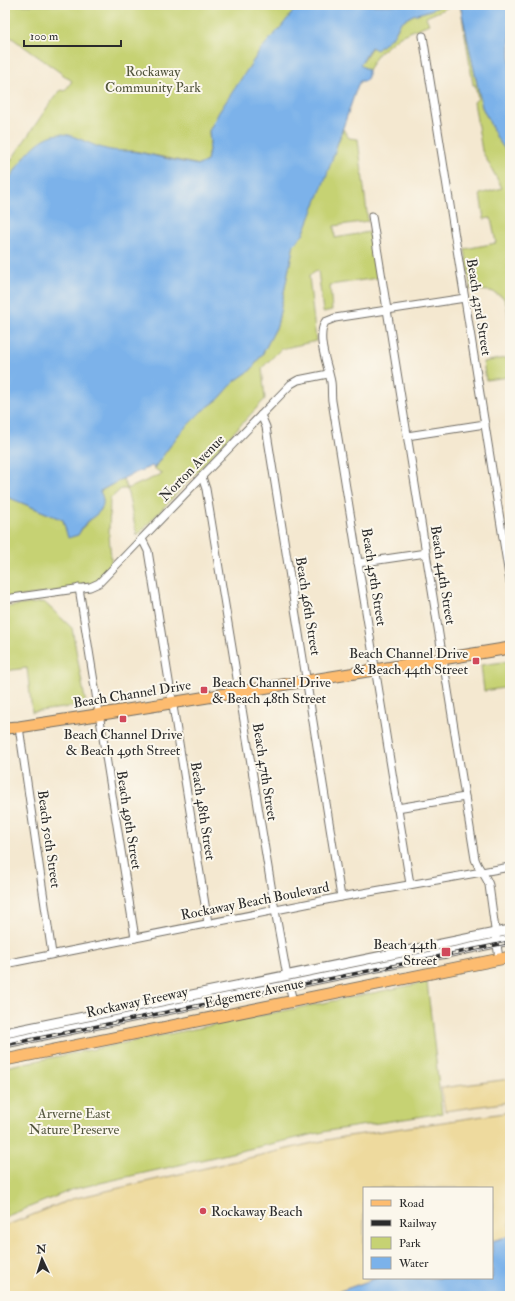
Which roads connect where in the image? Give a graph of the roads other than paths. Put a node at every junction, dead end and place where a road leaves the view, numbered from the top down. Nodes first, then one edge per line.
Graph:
1 (423, 36) dead end
2 (372, 216) dead end
3 (465, 298) junction
4 (387, 310) junction
5 (328, 374) junction
6 (261, 415) junction
7 (485, 424) junction
8 (407, 436) junction
9 (202, 477) junction
10 (142, 539) junction
11 (426, 552) junction
12 (358, 563) junction
13 (510, 582) edge
14 (79, 588) junction
15 (5, 599) edge
16 (510, 648) edge
17 (443, 659) junction
18 (375, 670) junction
19 (307, 681) junction
20 (239, 692) junction
21 (172, 703) junction
22 (99, 715) junction
23 (19, 727) junction
24 (5, 729) edge
25 (465, 797) junction
26 (397, 808) junction
27 (510, 867) edge
28 (482, 872) junction
29 (410, 884) junction
30 (341, 897) junction
31 (275, 910) junction
32 (208, 923) junction
33 (510, 930) edge
34 (134, 938) junction
35 (496, 938) junction
36 (510, 940) edge
37 (52, 954) junction
38 (510, 957) edge
39 (499, 959) junction
40 (5, 964) edge
41 (288, 980) junction
42 (292, 1001) junction
43 (5, 1033) edge
44 (5, 1043) edge
45 (5, 1060) edge

1 - 3 street, Beach 43rd Street
2 - 4 street, Beach 44th Street
3 - 4 street
3 - 7 street, Beach 43rd Street
4 - 5 street, Beach 45th Street
4 - 8 street, Beach 44th Street
5 - 6 street, Norton Avenue
5 - 12 street, Beach 45th Street
6 - 9 street, Norton Avenue
6 - 19 street, Beach 46th Street
7 - 8 street
7 - 13 street, Beach 43rd Street
8 - 11 street, Beach 44th Street
9 - 10 street, Norton Avenue
9 - 20 street, Beach 47th Street
10 - 14 street, Norton Avenue
10 - 21 street, Beach 48th Street
11 - 12 street
11 - 17 street, Beach 44th Street
12 - 18 street, Beach 45th Street
14 - 15 street, Norton Avenue
14 - 22 street, Beach 49th Street
16 - 17 main road, Beach Channel Drive
17 - 18 main road, Beach Channel Drive
17 - 25 street, Beach 44th Street
18 - 19 main road, Beach Channel Drive
18 - 26 street, Beach 45th Street
19 - 20 main road, Beach Channel Drive
19 - 30 street, Beach 46th Street
20 - 21 main road, Beach Channel Drive
20 - 31 street, Beach 47th Street
21 - 22 main road, Beach Channel Drive
21 - 32 street, Beach 48th Street
22 - 23 main road, Beach Channel Drive
22 - 34 street, Beach 49th Street
23 - 24 main road, Beach Channel Drive
23 - 37 street, Beach 50th Street
25 - 26 street
25 - 28 street, Beach 44th Street
26 - 29 street, Beach 45th Street
27 - 28 street, Rockaway Beach Boulevard
28 - 29 street, Rockaway Beach Boulevard
28 - 35 street, Beach 44th Street
29 - 30 street, Rockaway Beach Boulevard
30 - 31 street, Rockaway Beach Boulevard
31 - 32 street, Rockaway Beach Boulevard
31 - 41 street, Beach 47th Street
32 - 34 street, Rockaway Beach Boulevard
33 - 35 street, Rockaway Freeway
34 - 37 street, Rockaway Beach Boulevard
35 - 36 street, Rockaway Freeway
35 - 39 street, Beach 44th Street
35 - 41 street, Rockaway Freeway
37 - 40 street, Rockaway Beach Boulevard
38 - 39 main road, Edgemere Avenue
39 - 42 main road, Edgemere Avenue
41 - 42 street, Beach 47th Street
41 - 43 street, Rockaway Freeway
41 - 44 street, Rockaway Freeway
42 - 45 main road, Edgemere Avenue

